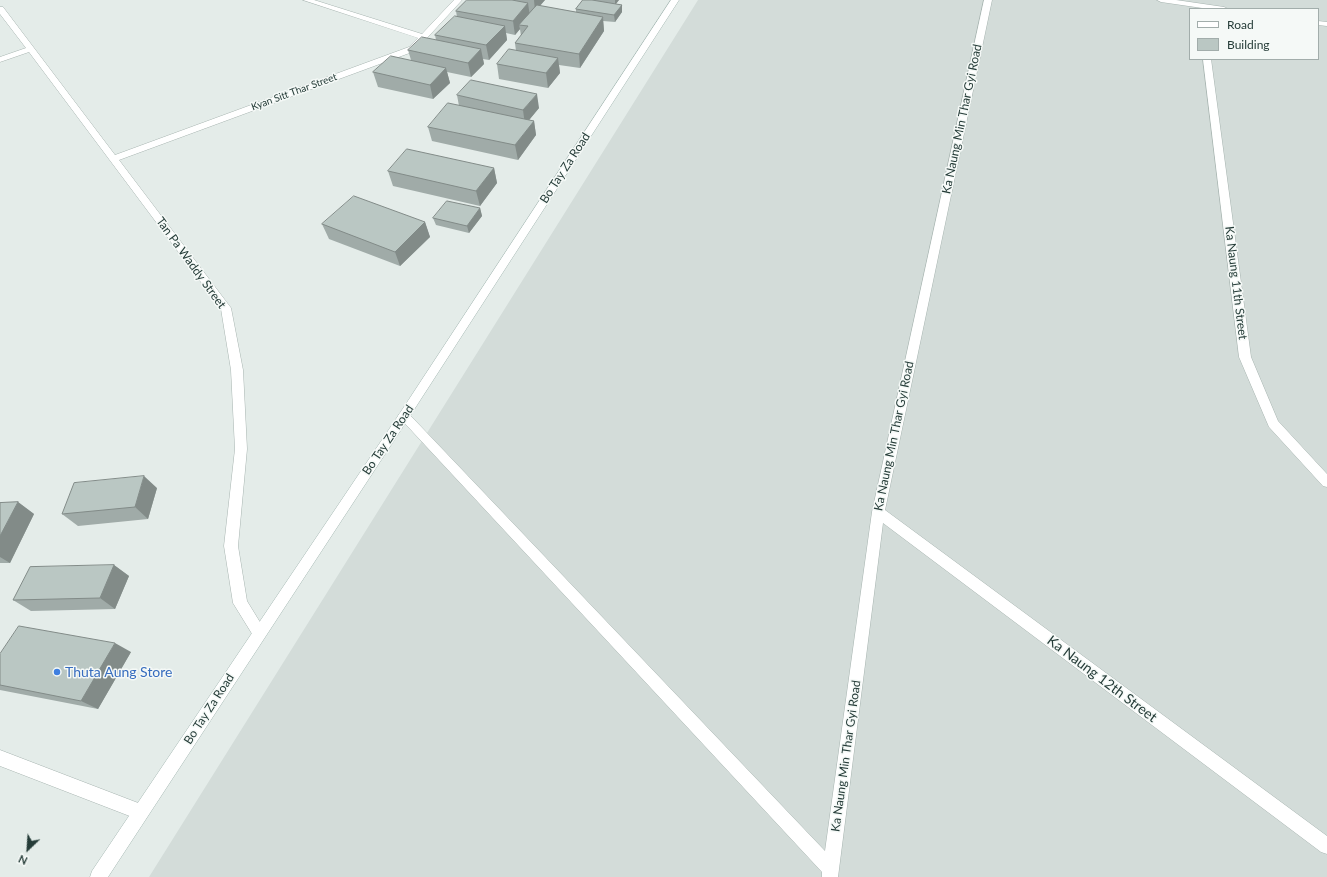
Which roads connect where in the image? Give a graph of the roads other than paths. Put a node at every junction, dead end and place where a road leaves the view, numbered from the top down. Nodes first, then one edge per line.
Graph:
1 (307, 0) edge
2 (458, 0) edge
3 (675, 0) edge
4 (988, 0) edge
5 (1161, 0) edge
6 (1200, 7) edge
7 (1212, 8) edge
8 (0, 9) edge
9 (423, 37) junction
10 (31, 49) junction
11 (0, 60) edge
12 (1207, 60) edge
13 (114, 159) junction
14 (404, 416) junction
15 (1327, 482) edge
16 (878, 512) junction
17 (259, 632) junction
18 (0, 758) edge
19 (140, 812) junction
20 (1327, 846) edge
21 (830, 873) edge
22 (98, 877) edge

1 - 9 street
2 - 9 street, Kyan Sitt Thar Street
3 - 14 street, Bo Tay Za Road
4 - 16 street, Ka Naung Min Thar Gyi Road
5 - 6 street
6 - 7 street
8 - 10 street, Tan Pa Waddy Street
9 - 13 street, Kyan Sitt Thar Street
10 - 11 street
10 - 13 street, Tan Pa Waddy Street
12 - 15 street, Ka Naung 11th Street
13 - 17 street, Tan Pa Waddy Street
14 - 17 street, Bo Tay Za Road
14 - 21 street
16 - 20 street, Ka Naung 12th Street
16 - 21 street, Ka Naung Min Thar Gyi Road
17 - 19 street, Bo Tay Za Road
18 - 19 street
19 - 22 street, Bo Tay Za Road

